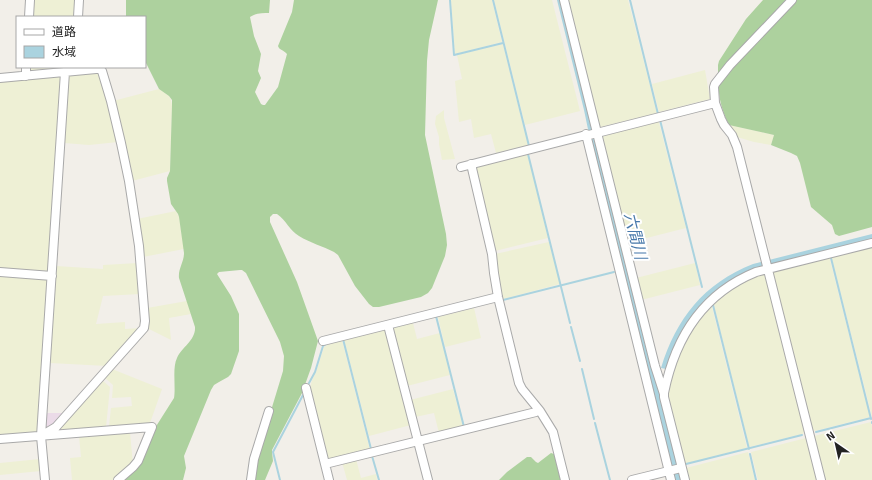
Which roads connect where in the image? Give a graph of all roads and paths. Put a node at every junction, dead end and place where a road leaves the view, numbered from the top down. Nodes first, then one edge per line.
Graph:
1 (30, 0) edge
2 (79, 0) edge
3 (564, 0) edge
4 (792, 0) edge
5 (29, 16) edge
6 (78, 16) edge
7 (26, 68) edge
8 (75, 69) edge
9 (66, 72) junction
10 (26, 76) junction
11 (0, 78) edge
12 (716, 103) junction
13 (591, 134) junction
14 (471, 164) junction
15 (461, 167) dead end
16 (872, 243) edge
17 (767, 265) junction
18 (0, 272) edge
19 (52, 276) junction
20 (498, 297) junction
21 (388, 325) junction
22 (323, 341) dead end
23 (306, 388) dead end
24 (664, 394) junction
25 (539, 410) junction
26 (269, 411) dead end
27 (41, 436) junction
28 (0, 439) edge
29 (418, 441) junction
30 (325, 464) junction
31 (680, 468) junction
32 (670, 470) junction
33 (45, 480) edge
34 (118, 480) edge
35 (251, 480) edge
36 (329, 480) edge
37 (428, 480) edge
38 (565, 480) edge
39 (632, 480) edge
40 (672, 480) edge
41 (685, 480) edge
42 (821, 480) edge

1 - 5 street
2 - 6 street
3 - 13 street
4 - 12 street
7 - 10 street
8 - 9 street
8 - 27 street
9 - 10 street
9 - 19 street
10 - 11 street
12 - 13 street
12 - 17 street
13 - 14 street
13 - 24 street
13 - 32 street
14 - 15 street
14 - 20 street
16 - 17 street
17 - 24 street
17 - 42 street
18 - 19 street
19 - 27 street
20 - 21 street
20 - 25 street
21 - 22 street
21 - 29 street
23 - 30 street
24 - 31 street
25 - 29 street
25 - 38 street
26 - 35 street
27 - 28 street
27 - 33 street
27 - 34 street
29 - 30 street
29 - 37 street
30 - 36 street
31 - 32 street
31 - 41 street
32 - 39 street
32 - 40 street

